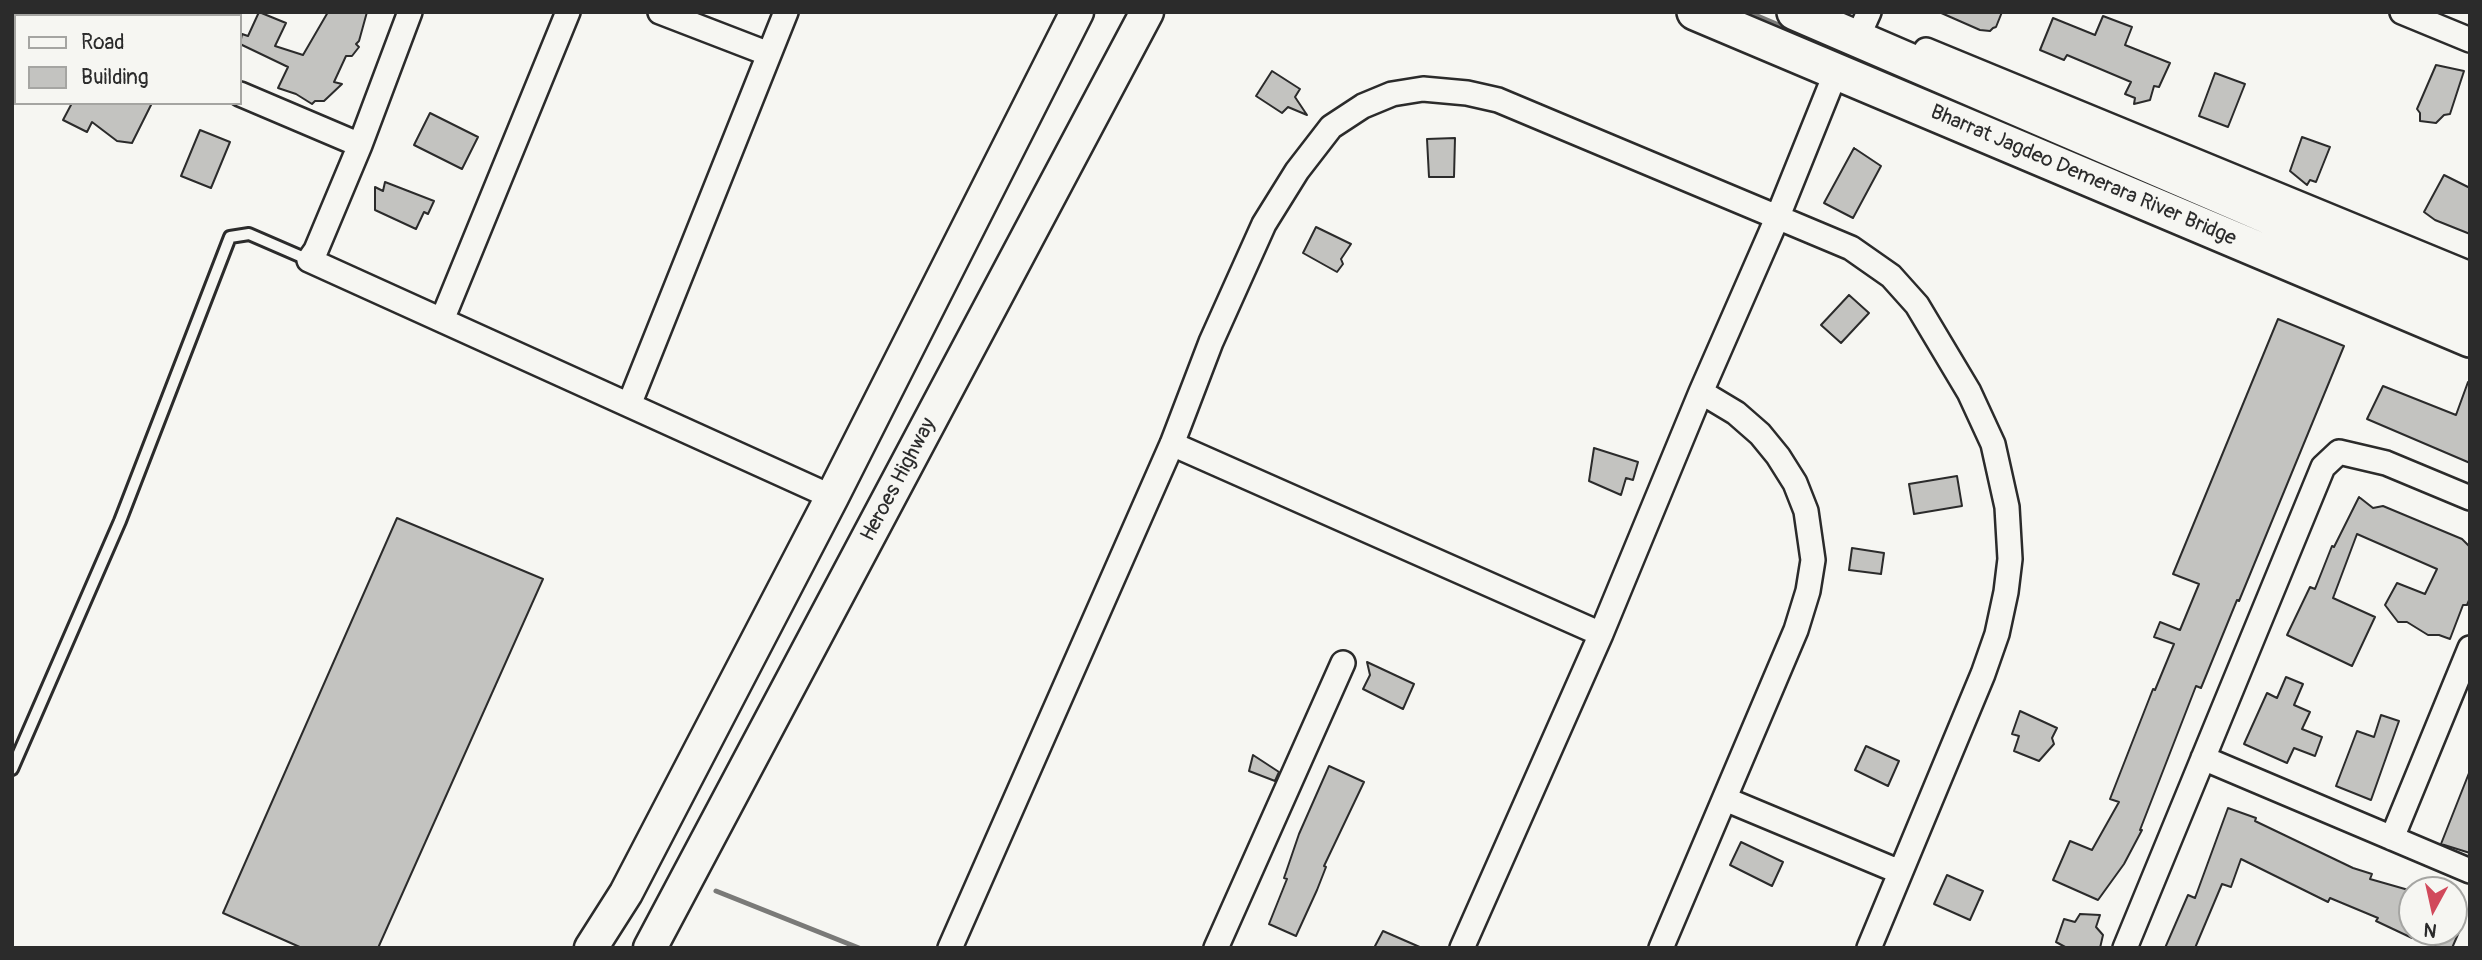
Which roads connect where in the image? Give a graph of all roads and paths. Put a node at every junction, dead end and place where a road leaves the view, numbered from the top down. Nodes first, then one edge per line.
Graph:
1 (410, 12) edge
2 (568, 12) edge
3 (660, 12) edge
4 (786, 12) edge
5 (1077, 12) edge
6 (1147, 12) edge
7 (1695, 12) edge
8 (1795, 12) edge
9 (2402, 12) edge
10 (1856, 22) edge
11 (2470, 40) edge
12 (769, 54) junction
13 (1836, 72) junction
14 (242, 95) edge
15 (360, 145) junction
16 (1778, 216) junction
17 (309, 260) junction
18 (2470, 274) edge
19 (2470, 303) edge
20 (442, 320) junction
21 (2470, 339) edge
22 (1701, 392) junction
23 (629, 405) junction
24 (1172, 444) junction
25 (832, 497) junction
26 (2470, 498) edge
27 (1601, 634) junction
28 (2470, 648) edge
29 (1343, 663) dead end
30 (2203, 758) junction
31 (12, 769) edge
32 (1724, 799) junction
33 (2392, 838) junction
34 (2470, 871) edge
35 (1900, 872) junction
36 (591, 948) edge
37 (650, 948) edge
38 (950, 948) edge
39 (1216, 948) edge
40 (1462, 948) edge
41 (1661, 948) edge
42 (1869, 948) edge
43 (2125, 948) edge

1 - 15 street
2 - 20 street
3 - 12 street
4 - 12 street
5 - 25 main road
6 - 37 main road, Heroes Highway
7 - 13 main road, Bharrat Jagdeo Demerara River Bridge
8 - 10 main road, Bharrat Jagdeo Demerara River Bridge
9 - 11 street
10 - 18 street
10 - 19 main road, Bharrat Jagdeo Demerara River Bridge
12 - 23 street
13 - 16 street
13 - 21 main road, Bharrat Jagdeo Demerara River Bridge
14 - 15 street
15 - 17 street
16 - 22 street
16 - 24 street
16 - 35 street
17 - 20 street
17 - 31 lane
20 - 23 street
22 - 27 street
22 - 32 street
23 - 25 street
24 - 27 street
24 - 38 street
25 - 36 main road
26 - 30 street
27 - 40 street
28 - 33 street
29 - 39 street
30 - 33 street
30 - 43 street
32 - 35 street
32 - 41 street
33 - 34 street
35 - 42 street

